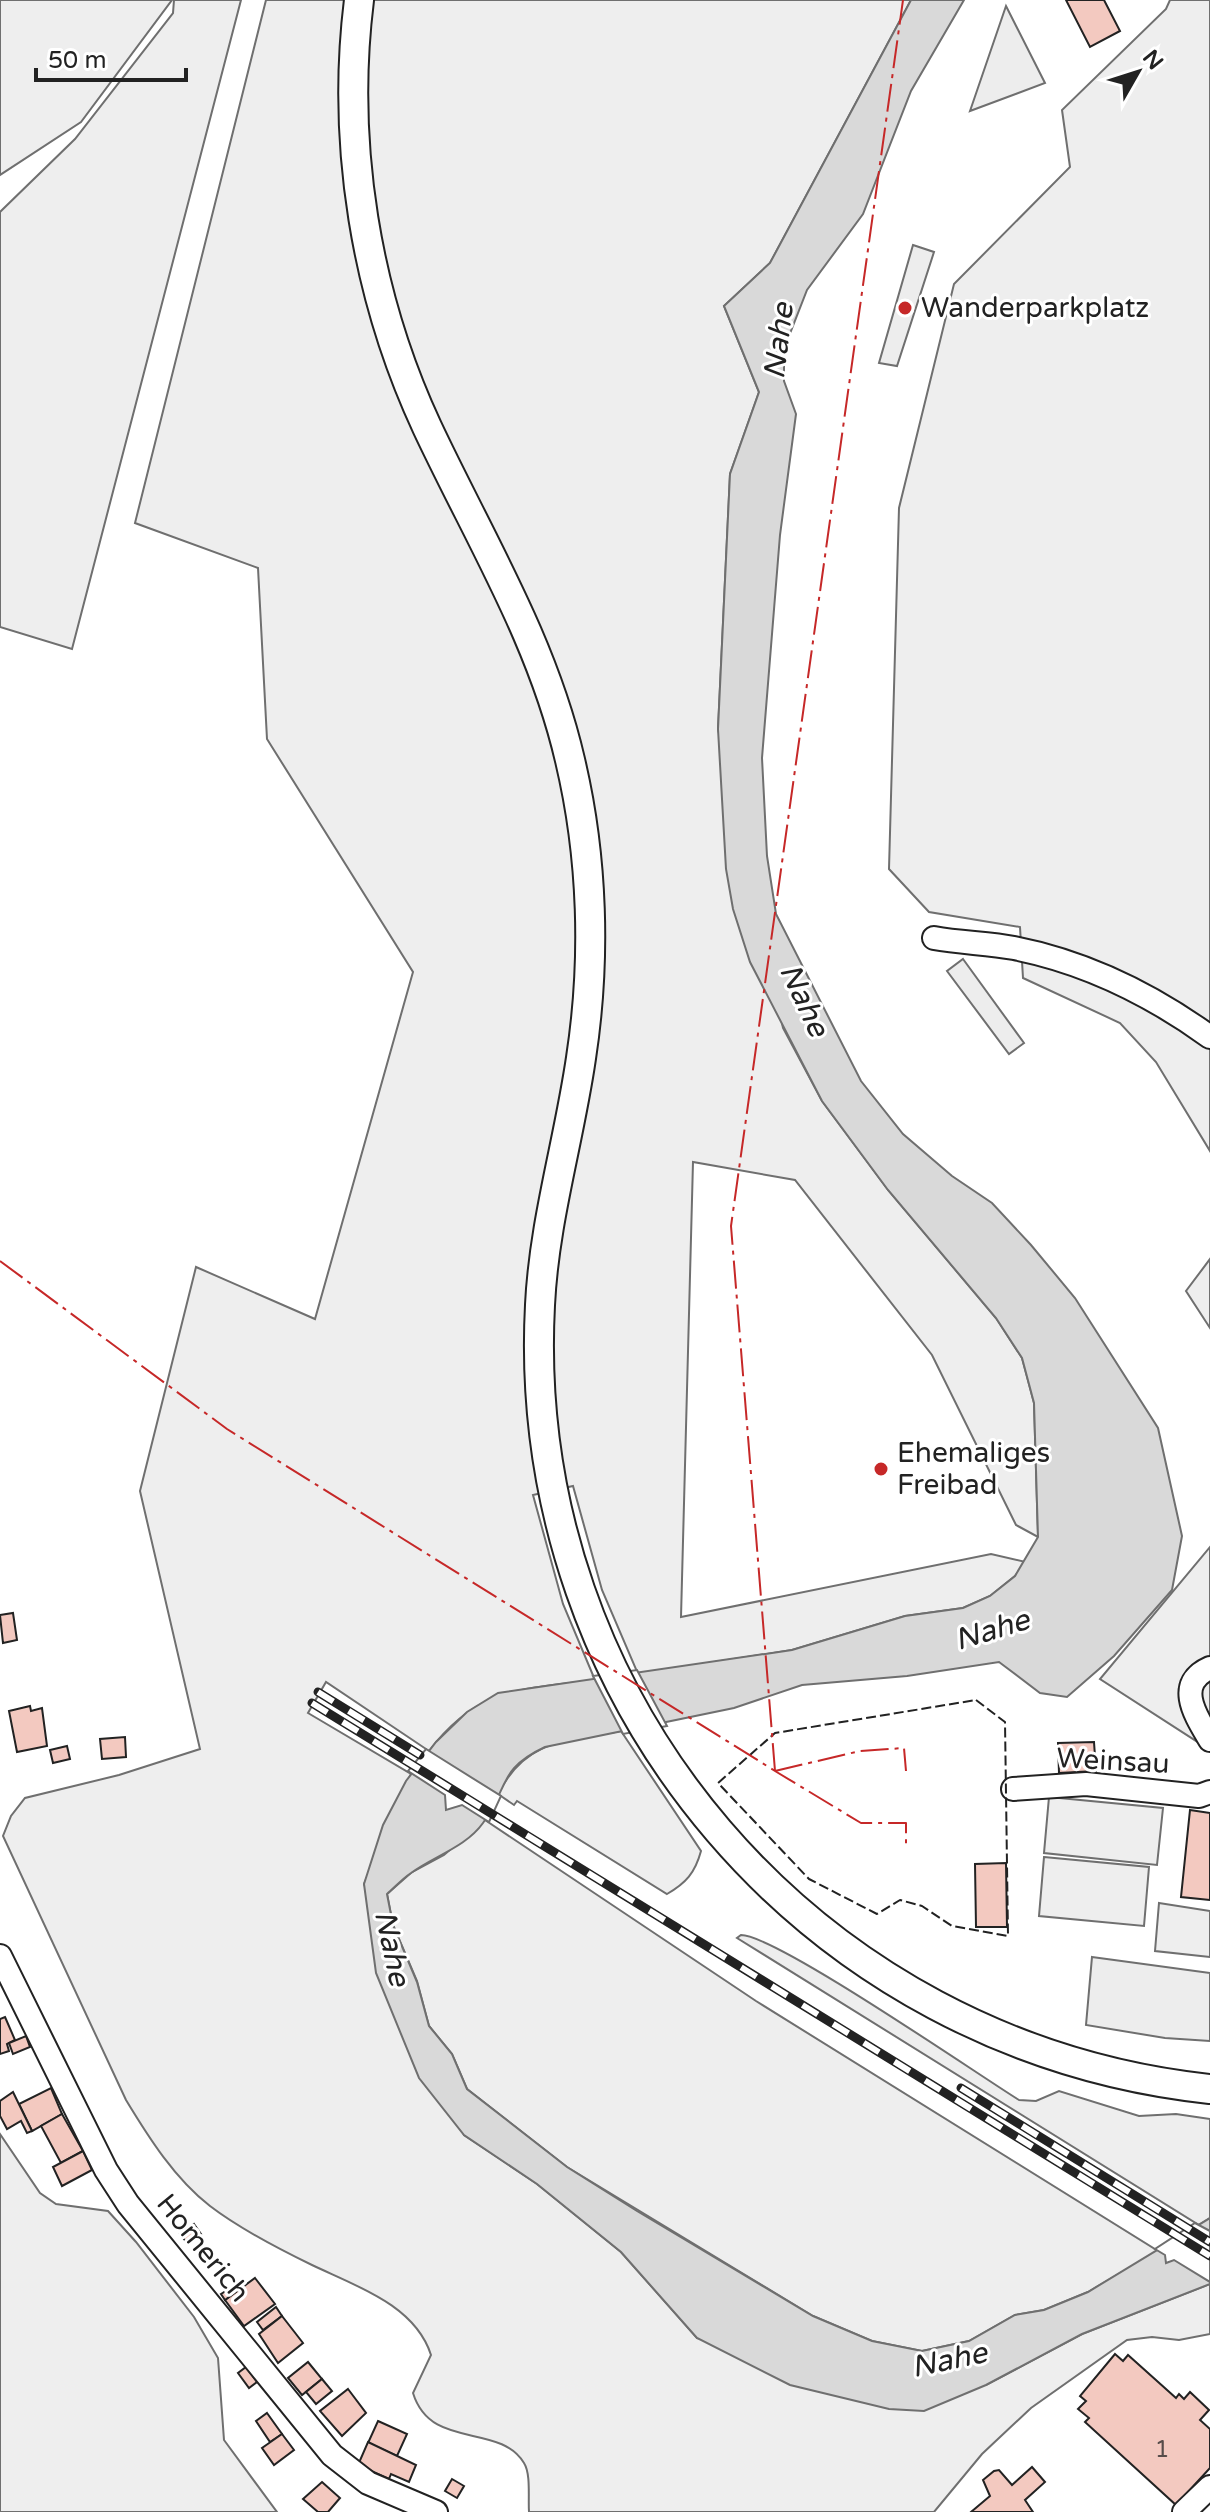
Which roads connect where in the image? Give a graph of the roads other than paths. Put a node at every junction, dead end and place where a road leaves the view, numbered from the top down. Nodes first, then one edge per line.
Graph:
1 (359, 0) edge
2 (934, 938) dead end
3 (1210, 1037) edge
4 (1210, 1668) edge
5 (1210, 1740) edge
6 (1013, 1789) dead end
7 (1210, 1792) edge
8 (0, 1956) edge
9 (1210, 2089) edge
10 (1210, 2487) edge
11 (436, 2512) edge
12 (1184, 2512) edge

1 - 9 main road
2 - 3 street
4 - 5 street, Weinsau
6 - 7 street, Weinsau
8 - 11 street, Homerich
10 - 12 street

